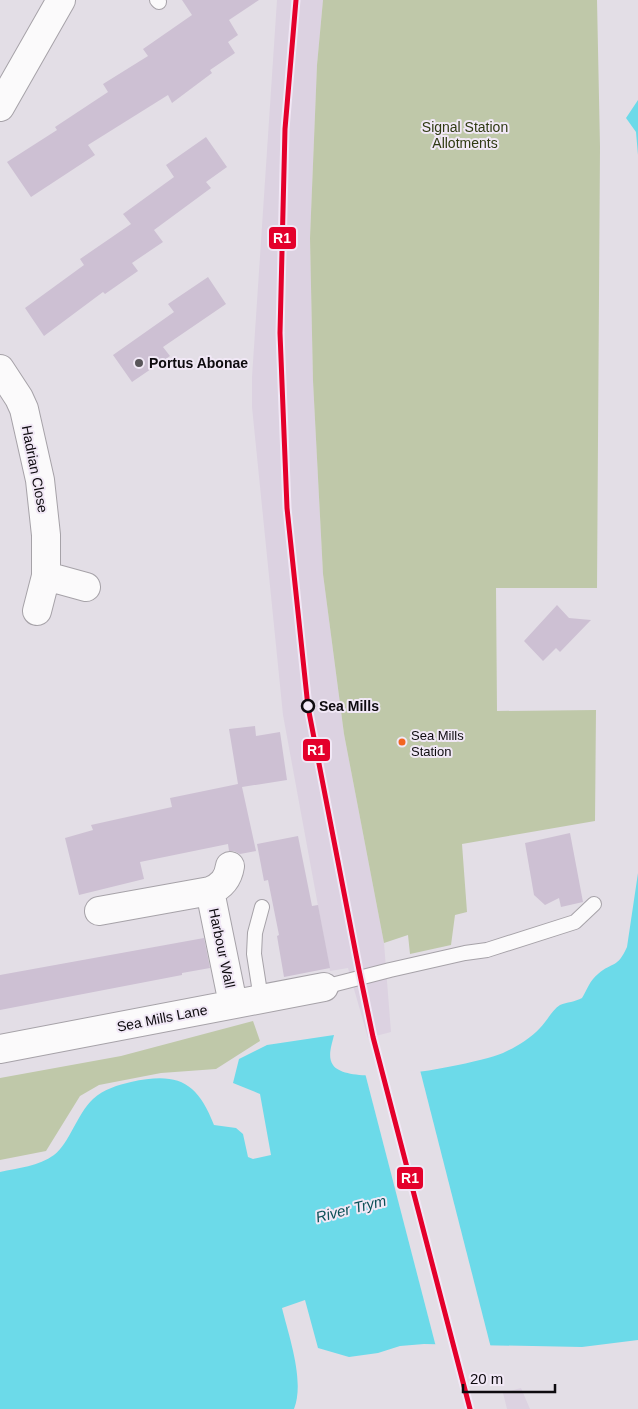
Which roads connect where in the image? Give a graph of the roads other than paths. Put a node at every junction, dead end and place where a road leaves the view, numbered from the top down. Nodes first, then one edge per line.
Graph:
1 (61, 0) edge
2 (0, 107) edge
3 (0, 369) edge
4 (46, 576) junction
5 (86, 587) dead end
6 (37, 611) dead end
7 (230, 866) dead end
8 (210, 891) junction
9 (594, 904) dead end
10 (262, 907) dead end
11 (100, 911) dead end
12 (324, 987) joint
13 (261, 999) junction
14 (233, 1004) junction
15 (0, 1049) edge

1 - 2 street
3 - 4 street, Hadrian Close
4 - 5 street
4 - 6 street, Hadrian Close
7 - 8 street, Harbour Wall
8 - 11 street, Harbour Wall
8 - 14 street, Harbour Wall
9 - 12 lane
10 - 13 lane
12 - 13 street, Sea Mills Lane
13 - 14 street, Sea Mills Lane
14 - 15 street, Sea Mills Lane

